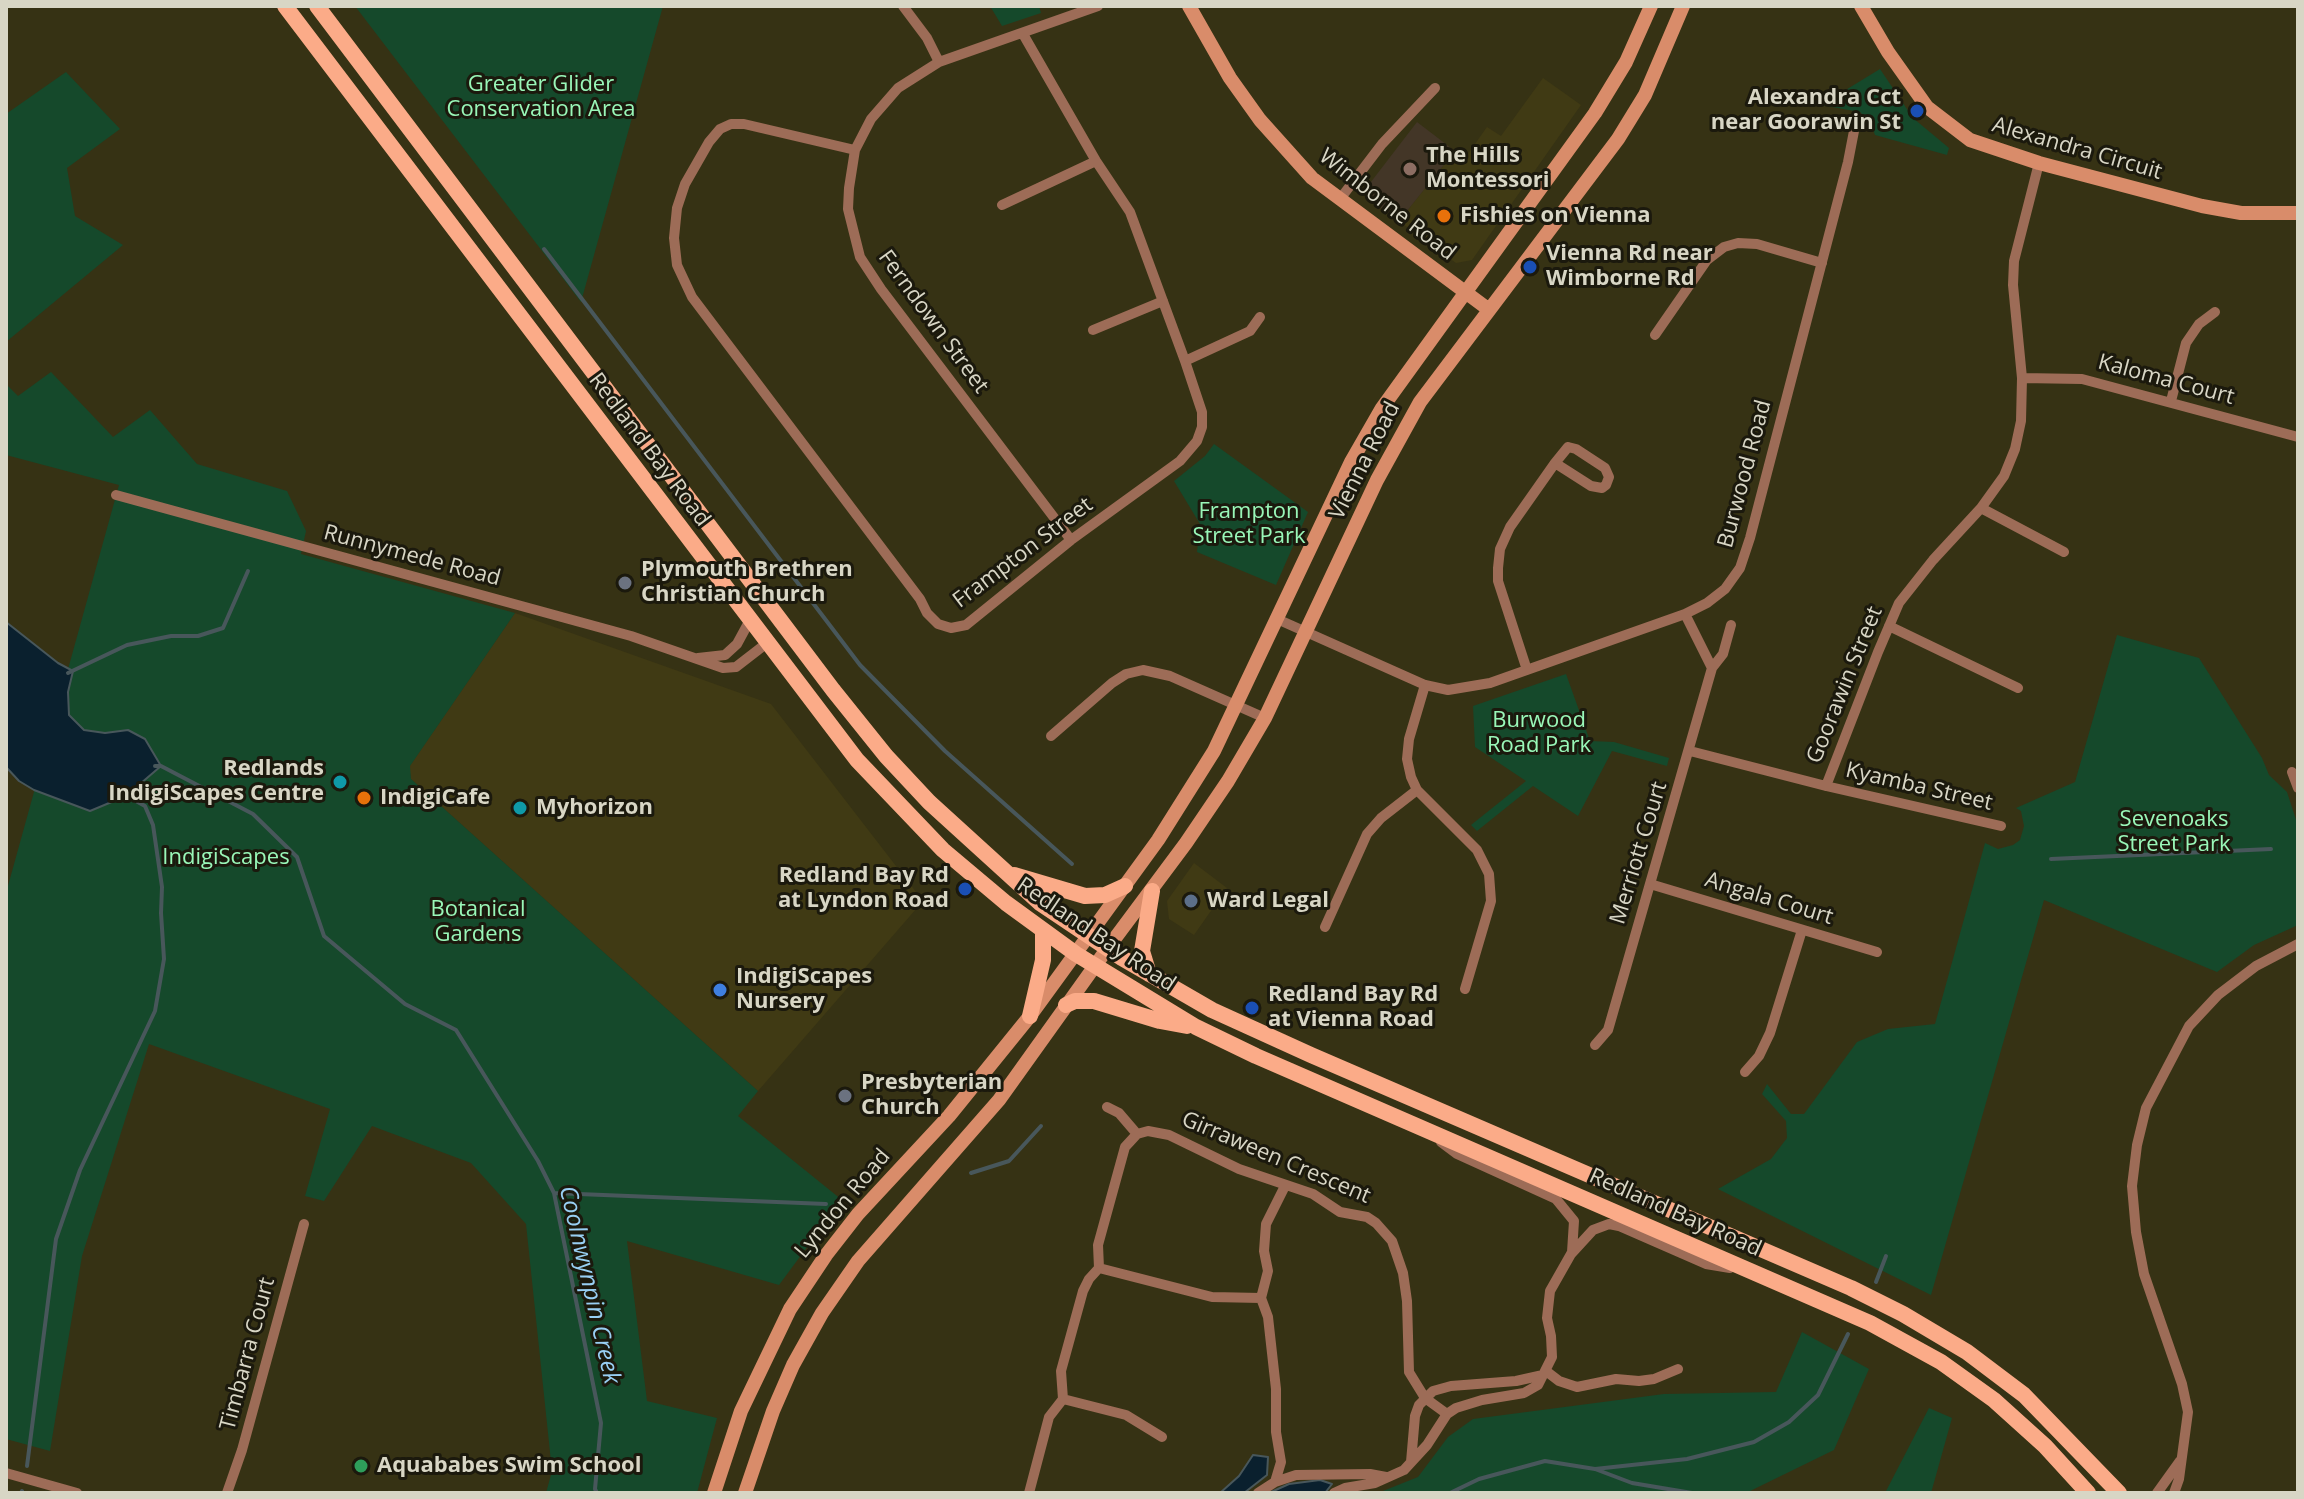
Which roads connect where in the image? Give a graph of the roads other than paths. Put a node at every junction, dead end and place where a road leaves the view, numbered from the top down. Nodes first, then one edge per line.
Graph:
1 (285, 6) edge
2 (317, 6) edge
3 (903, 6) edge
4 (1098, 6) edge
5 (1189, 6) edge
6 (1651, 6) edge
7 (1683, 6) edge
8 (1861, 6) edge
9 (1023, 34) junction
10 (939, 62) junction
11 (1435, 88) dead end
12 (1854, 131) dead end
13 (855, 150) junction
14 (1096, 161) junction
15 (2039, 163) junction
16 (1340, 199) junction
17 (1002, 205) dead end
18 (2298, 213) edge
19 (1822, 263) junction
20 (1464, 293) junction
21 (1163, 301) junction
22 (1488, 309) junction
23 (2215, 312) dead end
24 (1260, 317) dead end
25 (1093, 330) dead end
26 (1655, 335) dead end
27 (1185, 361) junction
28 (2022, 378) junction
29 (2171, 401) junction
30 (2298, 437) edge
31 (1555, 463) junction
32 (116, 495) dead end
33 (1981, 508) junction
34 (1071, 540) junction
35 (2064, 552) dead end
36 (1685, 614) junction
37 (779, 618) junction
38 (1277, 619) junction
39 (1731, 625) dead end
40 (1889, 626) junction
41 (759, 632) junction
42 (1307, 633) junction
43 (696, 658) junction
44 (1712, 668) junction
45 (1527, 670) junction
46 (1425, 685) junction
47 (2018, 688) dead end
48 (1237, 705) junction
49 (1265, 718) junction
50 (1051, 736) dead end
51 (1690, 751) junction
52 (2292, 772) dead end
53 (1826, 786) junction
54 (2298, 788) edge
55 (1417, 790) junction
56 (2001, 826) dead end
57 (1005, 872) junction
58 (1650, 884) junction
59 (1125, 886) junction
60 (1152, 891) junction
61 (1325, 927) dead end
62 (1802, 930) junction
63 (1043, 931) junction
64 (1088, 937) junction
65 (2298, 944) edge
66 (1107, 949) junction
67 (1877, 952) dead end
68 (1076, 954) junction
69 (1095, 966) junction
70 (1149, 974) junction
71 (1465, 989) dead end
72 (1066, 1005) junction
73 (1030, 1016) junction
74 (1196, 1027) junction
75 (1595, 1045) dead end
76 (1745, 1072) dead end
77 (1107, 1107) dead end
78 (1418, 1125) junction
79 (1137, 1134) junction
80 (1285, 1186) junction
81 (304, 1224) dead end
82 (1571, 1254) junction
83 (1099, 1268) junction
84 (1752, 1271) junction
85 (1261, 1298) junction
86 (1678, 1369) dead end
87 (1545, 1373) junction
88 (1425, 1398) junction
89 (1063, 1399) junction
90 (1447, 1414) junction
91 (1162, 1437) dead end
92 (2183, 1456) junction
93 (1281, 1462) junction
94 (1410, 1465) junction
95 (6, 1473) edge
96 (1296, 1475) junction
97 (1386, 1477) junction
98 (1275, 1482) junction
99 (77, 1493) edge
100 (227, 1493) edge
101 (714, 1493) edge
102 (745, 1493) edge
103 (1029, 1493) edge
104 (1258, 1493) edge
105 (1334, 1493) edge
106 (2088, 1493) edge
107 (2119, 1493) edge
108 (2157, 1493) edge
109 (2174, 1493) edge

1 - 41 main road, Redland Bay Road
2 - 37 main road, Redland Bay Road
3 - 10 street
4 - 9 street, Ferndown Street
5 - 16 main road, Wimborne Road
6 - 20 main road, Vienna Road
7 - 22 main road, Vienna Road
8 - 15 main road, Alexandra Circuit
9 - 10 street, Ferndown Street
9 - 14 street, Frampton Street
10 - 13 street, Ferndown Street
11 - 16 street
12 - 19 street, Burwood Road
13 - 34 street, Ferndown Street
13 - 34 street, Frampton Street
14 - 17 street
14 - 21 street, Frampton Street
15 - 18 main road, Alexandra Circuit
15 - 28 street, Goorawin Street
16 - 20 main road, Wimborne Road
19 - 26 street
19 - 36 street, Burwood Road
20 - 22 main road, Wimborne Road
20 - 38 main road, Vienna Road
21 - 25 street
21 - 27 street, Frampton Street
22 - 42 main road, Vienna Road
23 - 29 street
24 - 27 street
27 - 34 street, Frampton Street
28 - 29 street, Kaloma Court
28 - 33 street, Goorawin Street
29 - 30 street, Kaloma Court
31 - 31 street
31 - 45 street
32 - 43 street, Runnymede Road
33 - 35 street
33 - 40 street, Goorawin Street
36 - 44 street
36 - 45 street, Burwood Road
37 - 41 main road
37 - 57 main road, Redland Bay Road
38 - 42 street, Burwood Road
38 - 48 main road, Vienna Road
39 - 44 street, Merriott Court
40 - 47 street
40 - 53 street, Goorawin Street
41 - 43 street
41 - 43 street, Runnymede Road
41 - 63 main road, Redland Bay Road
42 - 46 street, Burwood Road
42 - 49 main road, Vienna Road
44 - 51 street, Merriott Court
45 - 46 street, Burwood Road
46 - 55 street
48 - 49 street
48 - 50 street
48 - 59 main road, Vienna Road
49 - 60 main road, Vienna Road
51 - 53 street, Kyamba Street
51 - 58 street, Merriott Court
52 - 54 street
53 - 56 street, Kyamba Street
55 - 61 street
55 - 71 street
57 - 59 main road
57 - 64 main road, Redland Bay Road
58 - 62 street, Angala Court
58 - 75 street, Merriott Court
59 - 64 main road, Vienna Road
60 - 66 main road, Vienna Road
60 - 70 main road
62 - 67 street, Angala Court
62 - 76 street
63 - 68 main road, Redland Bay Road
63 - 73 main road
64 - 66 main road, Redland Bay Road
64 - 68 main road, Lyndon Road
65 - 92 street
66 - 69 main road
66 - 70 main road, Redland Bay Road
68 - 69 main road, Redland Bay Road
68 - 73 main road, Lyndon Road
69 - 72 main road
69 - 74 main road, Redland Bay Road
70 - 107 main road, Redland Bay Road
72 - 74 main road
72 - 102 main road
73 - 101 main road, Lyndon Road
74 - 78 main road, Redland Bay Road
77 - 79 street
78 - 82 street
78 - 84 main road, Redland Bay Road
79 - 80 street, Girraween Crescent
79 - 83 street
80 - 85 street
80 - 88 street, Girraween Crescent
81 - 100 street, Timbarra Court
82 - 84 street
82 - 87 street
83 - 85 street
83 - 89 street
84 - 106 main road, Redland Bay Road
85 - 93 street
86 - 87 street
87 - 88 street
87 - 90 street
88 - 90 street, Girraween Crescent
88 - 94 street
89 - 91 street
89 - 103 street
90 - 94 street
92 - 108 street
92 - 109 street
93 - 96 street
93 - 98 street
94 - 97 street
95 - 99 street
96 - 97 street
96 - 98 street
97 - 105 street
98 - 104 street

